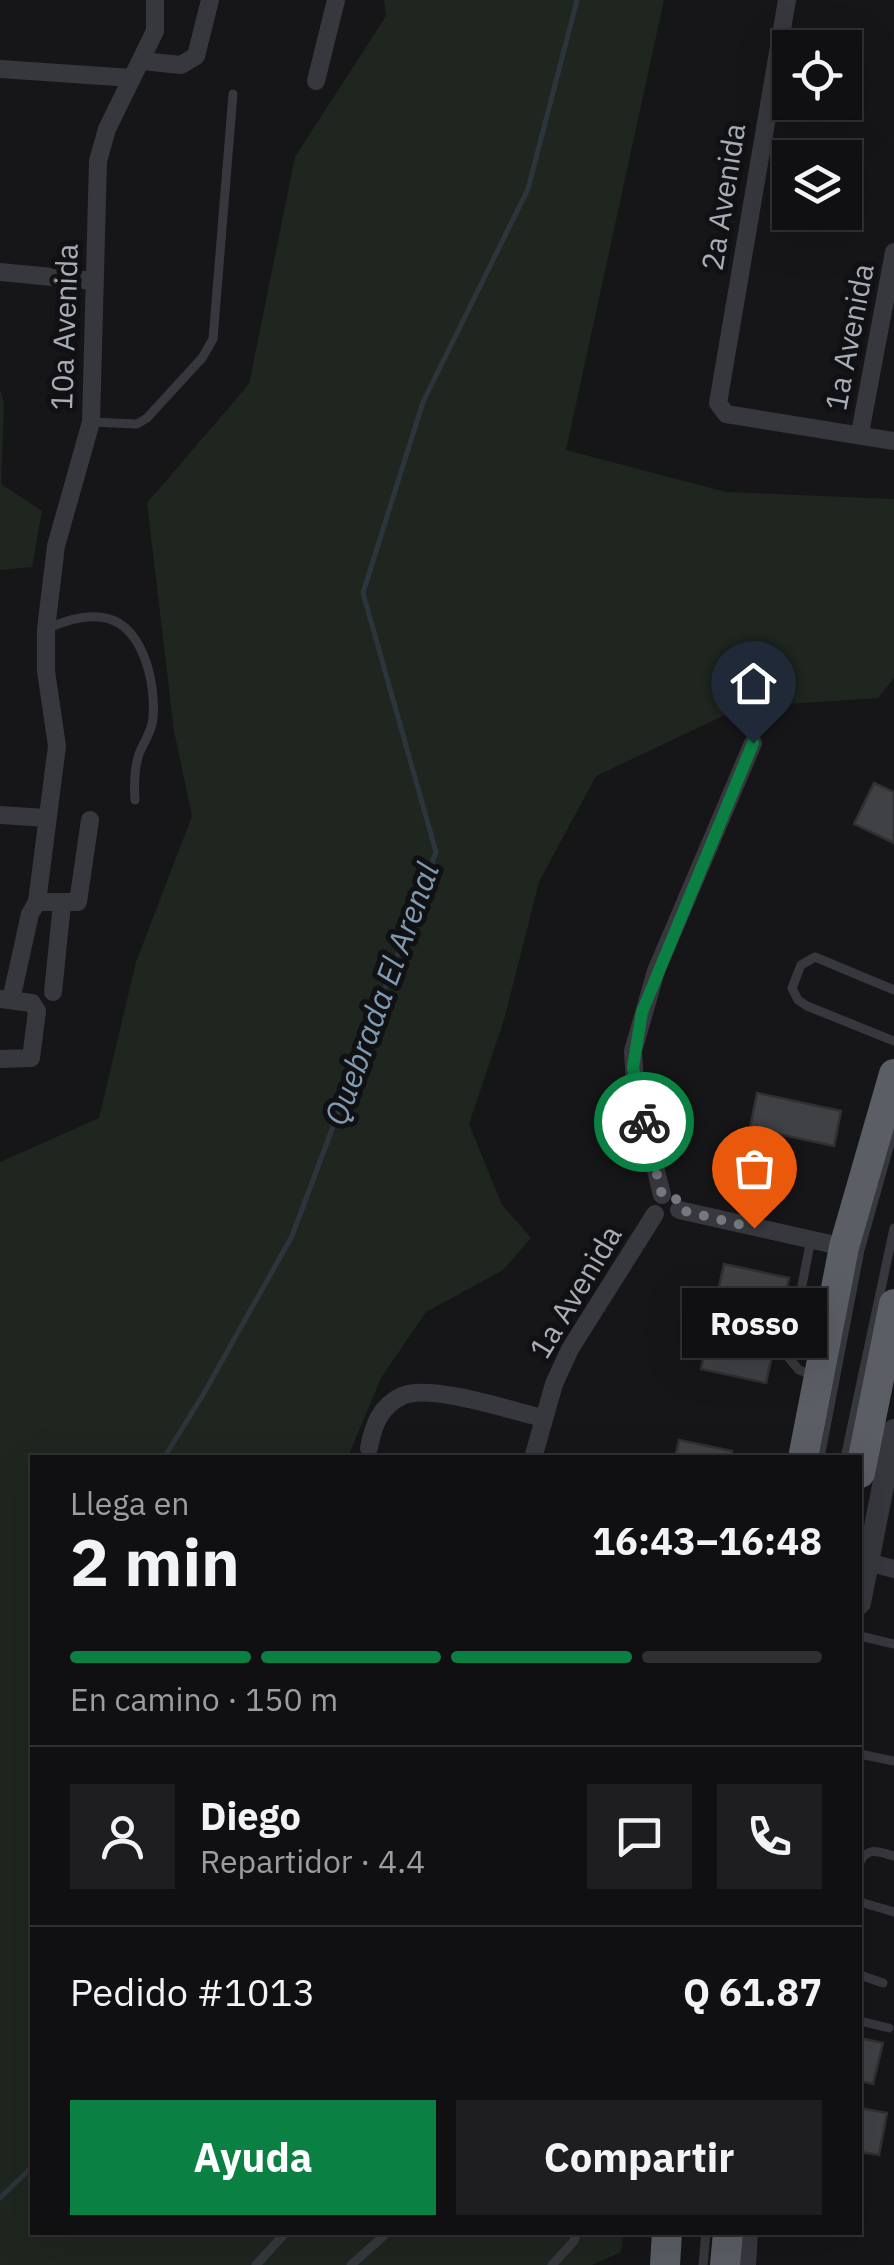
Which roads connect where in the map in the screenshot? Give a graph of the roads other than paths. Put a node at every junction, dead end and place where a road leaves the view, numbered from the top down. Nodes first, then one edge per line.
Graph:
1 (155, 0) edge
2 (210, 0) edge
3 (336, 0) edge
4 (787, 0) edge
5 (142, 61) junction
6 (0, 69) edge
7 (132, 78) junction
8 (316, 81) dead end
9 (233, 94) dead end
10 (894, 252) edge
11 (0, 272) edge
12 (94, 281) junction
13 (90, 422) junction
14 (860, 434) junction
15 (894, 441) edge
16 (46, 629) junction
17 (753, 743) dead end
18 (134, 800) dead end
19 (0, 815) edge
20 (46, 818) junction
21 (90, 820) dead end
22 (37, 902) junction
23 (62, 904) junction
24 (894, 990) edge
25 (53, 992) dead end
26 (6, 1000) edge
27 (894, 1042) edge
28 (0, 1059) edge
29 (894, 1074) edge
30 (894, 1129) edge
31 (662, 1195) junction
32 (680, 1210) junction
33 (655, 1214) junction
34 (894, 1228) edge
35 (811, 1240) junction
36 (844, 1247) junction
37 (894, 1304) edge
38 (820, 1378) junction
39 (543, 1418) junction
40 (894, 1430) edge
41 (369, 1448) dead end
42 (534, 1455) edge
43 (805, 1455) edge
44 (821, 1455) edge
45 (846, 1455) edge
46 (862, 1462) edge
47 (864, 1561) edge
48 (894, 1569) edge
49 (862, 1636) edge
50 (894, 1644) edge
51 (862, 1754) edge
52 (894, 1761) edge
53 (894, 1856) edge
54 (862, 1858) edge
55 (862, 1903) edge
56 (894, 1912) edge
57 (862, 1976) edge
58 (883, 1983) dead end
59 (862, 2021) edge
60 (889, 2028) dead end
61 (283, 2235) edge
62 (385, 2235) edge
63 (576, 2235) edge
64 (666, 2235) edge
65 (706, 2235) edge
66 (728, 2235) edge
67 (747, 2235) edge
68 (256, 2265) edge
69 (351, 2265) edge
70 (552, 2265) edge
71 (664, 2265) edge
72 (703, 2265) edge
73 (726, 2265) edge
74 (744, 2265) edge

1 - 5 street, 10a Avenida
2 - 5 street
3 - 8 street
4 - 14 street, 2a Avenida
5 - 7 street, 10a Avenida
6 - 7 street
7 - 12 street, 10a Avenida
9 - 13 lane
10 - 14 street, 1a Avenida
11 - 12 street
12 - 13 street, 10a Avenida
13 - 16 street, 10a Avenida
14 - 15 street
16 - 18 lane
16 - 20 street, 10a Avenida
17 - 31 street
19 - 20 street
20 - 22 street, 10a Avenida
21 - 23 street
22 - 23 street
22 - 26 street, 10a Avenida
23 - 25 street
24 - 27 lane
26 - 28 street
29 - 36 highway
30 - 44 lane
31 - 32 street
31 - 33 street
32 - 33 street
32 - 35 street
33 - 39 street, 1a Avenida
34 - 45 lane
35 - 36 street
35 - 38 lane
36 - 38 highway
37 - 46 highway
38 - 43 highway
39 - 41 street
39 - 42 street, 1a Avenida
40 - 47 street
47 - 48 street
49 - 50 lane
51 - 52 lane
53 - 54 lane
55 - 56 lane
57 - 58 lane
59 - 60 lane
61 - 68 lane
62 - 69 lane
63 - 70 lane
64 - 71 highway
65 - 72 lane
66 - 73 highway
67 - 74 street

